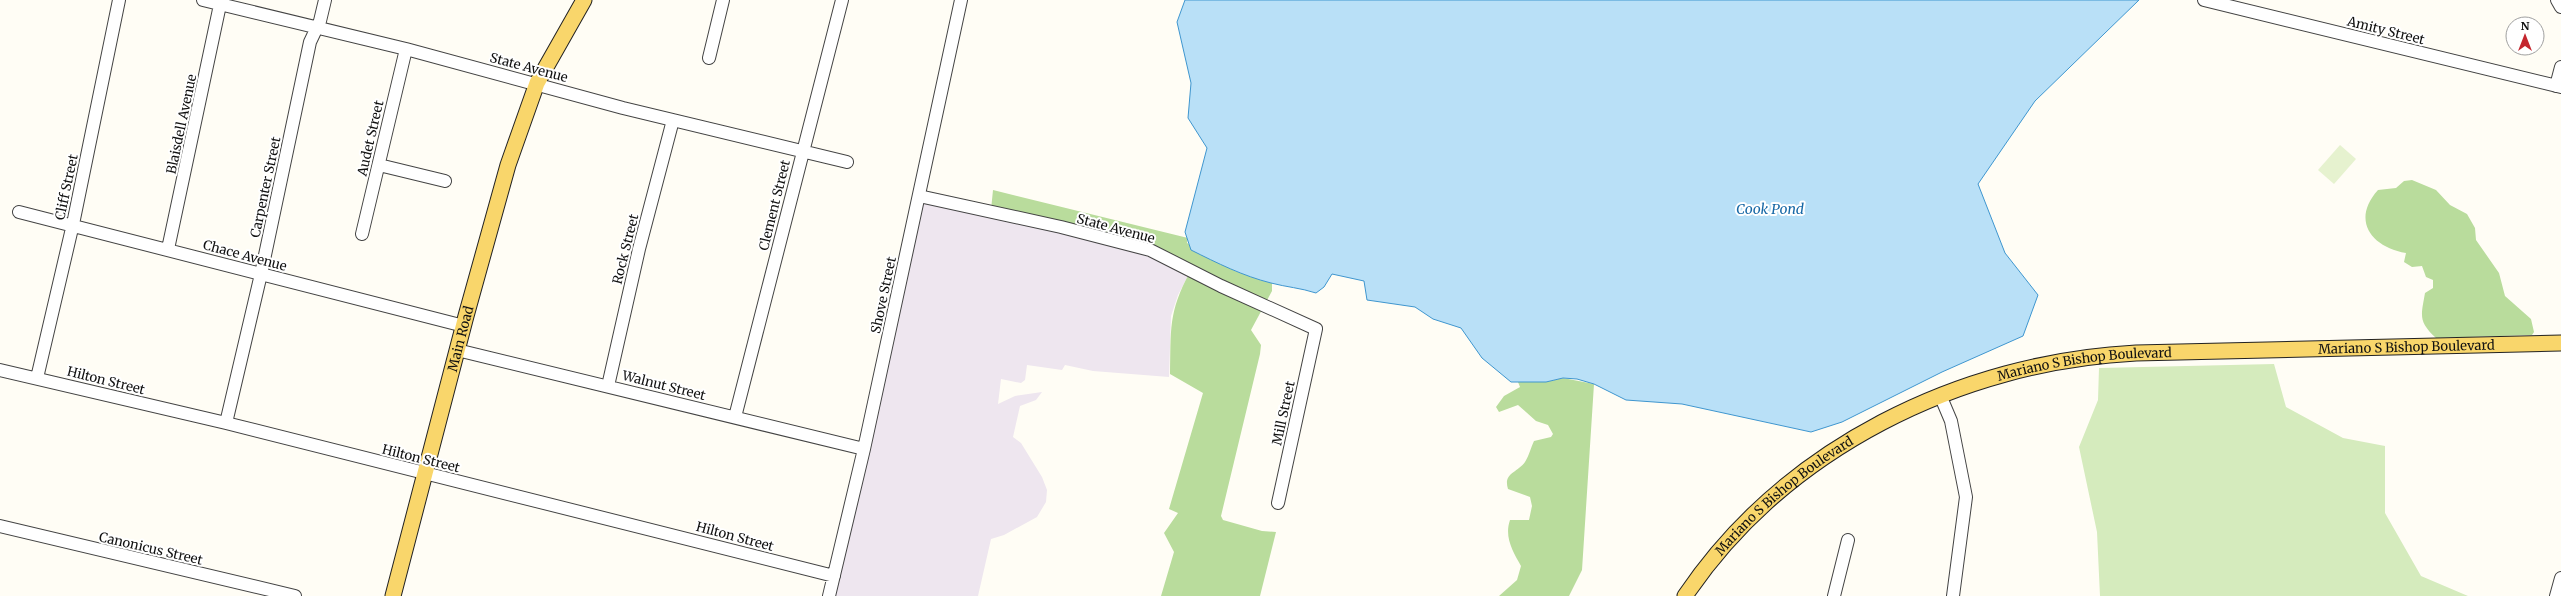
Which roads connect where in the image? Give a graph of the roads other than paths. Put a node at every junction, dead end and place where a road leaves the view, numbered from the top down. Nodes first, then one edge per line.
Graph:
1 (119, 0) edge
2 (203, 0) edge
3 (325, 0) edge
4 (584, 0) edge
5 (723, 0) edge
6 (842, 0) edge
7 (961, 0) edge
8 (2204, 0) edge
9 (2557, 0) edge
10 (222, 2) edge
11 (2561, 7) edge
12 (316, 28) junction
13 (406, 49) junction
14 (709, 58) dead end
15 (2561, 67) edge
16 (537, 83) junction
17 (2559, 87) edge
18 (673, 120) junction
19 (802, 151) junction
20 (847, 162) dead end
21 (379, 165) junction
22 (444, 180) dead end
23 (919, 196) junction
24 (19, 212) dead end
25 (73, 224) junction
26 (362, 234) dead end
27 (168, 249) junction
28 (261, 274) junction
29 (464, 326) junction
30 (1316, 329) joint
31 (2561, 343) edge
32 (457, 350) junction
33 (0, 370) edge
34 (37, 378) junction
35 (608, 386) junction
36 (1940, 395) junction
37 (735, 417) junction
38 (226, 423) junction
39 (864, 449) junction
40 (426, 474) junction
41 (1278, 503) dead end
42 (0, 526) edge
43 (1848, 540) dead end
44 (834, 576) junction
45 (2561, 578) edge
46 (295, 596) edge
47 (393, 596) edge
48 (829, 596) edge
49 (1685, 596) edge
50 (1834, 596) edge
51 (1953, 596) edge
52 (2556, 596) edge

1 - 25 street, Cliff Street
2 - 10 street, State Avenue
3 - 12 street, Carpenter Street
4 - 16 main road, Main Road
5 - 14 street
6 - 19 street, Clement Street
7 - 23 street, Shove Street
8 - 17 street, Amity Street
9 - 11 street
10 - 12 street, State Avenue
10 - 27 street, Blaisdell Avenue
12 - 13 street, State Avenue
12 - 28 street, Carpenter Street
13 - 16 street, State Avenue
13 - 21 street, Audet Street
15 - 17 street
16 - 18 street, State Avenue
16 - 29 main road, Main Road
18 - 19 street, State Avenue
18 - 35 street, Rock Street
19 - 20 street, State Avenue
19 - 37 street, Clement Street
21 - 22 street
21 - 26 street, Audet Street
23 - 30 street, State Avenue
23 - 39 street, Shove Street
24 - 25 street, Chace Avenue
25 - 27 street, Chace Avenue
25 - 34 street, Cliff Street
27 - 28 street, Chace Avenue
28 - 29 street, Chace Avenue
28 - 38 street, Carpenter Street
29 - 32 main road, Main Road
30 - 41 street, Mill Street
31 - 36 main road, Mariano S Bishop Boulevard
32 - 35 street, Walnut Street
32 - 40 main road, Main Road
33 - 34 street, Hilton Street
34 - 38 street, Hilton Street
35 - 37 street, Walnut Street
36 - 49 main road, Mariano S Bishop Boulevard
36 - 51 street
37 - 39 street, Walnut Street
38 - 40 street, Hilton Street
39 - 44 street, Shove Street
40 - 44 street, Hilton Street
40 - 47 main road, Main Road
42 - 46 street, Canonicus Street
43 - 50 street
44 - 48 street, Shove Street
45 - 52 street

